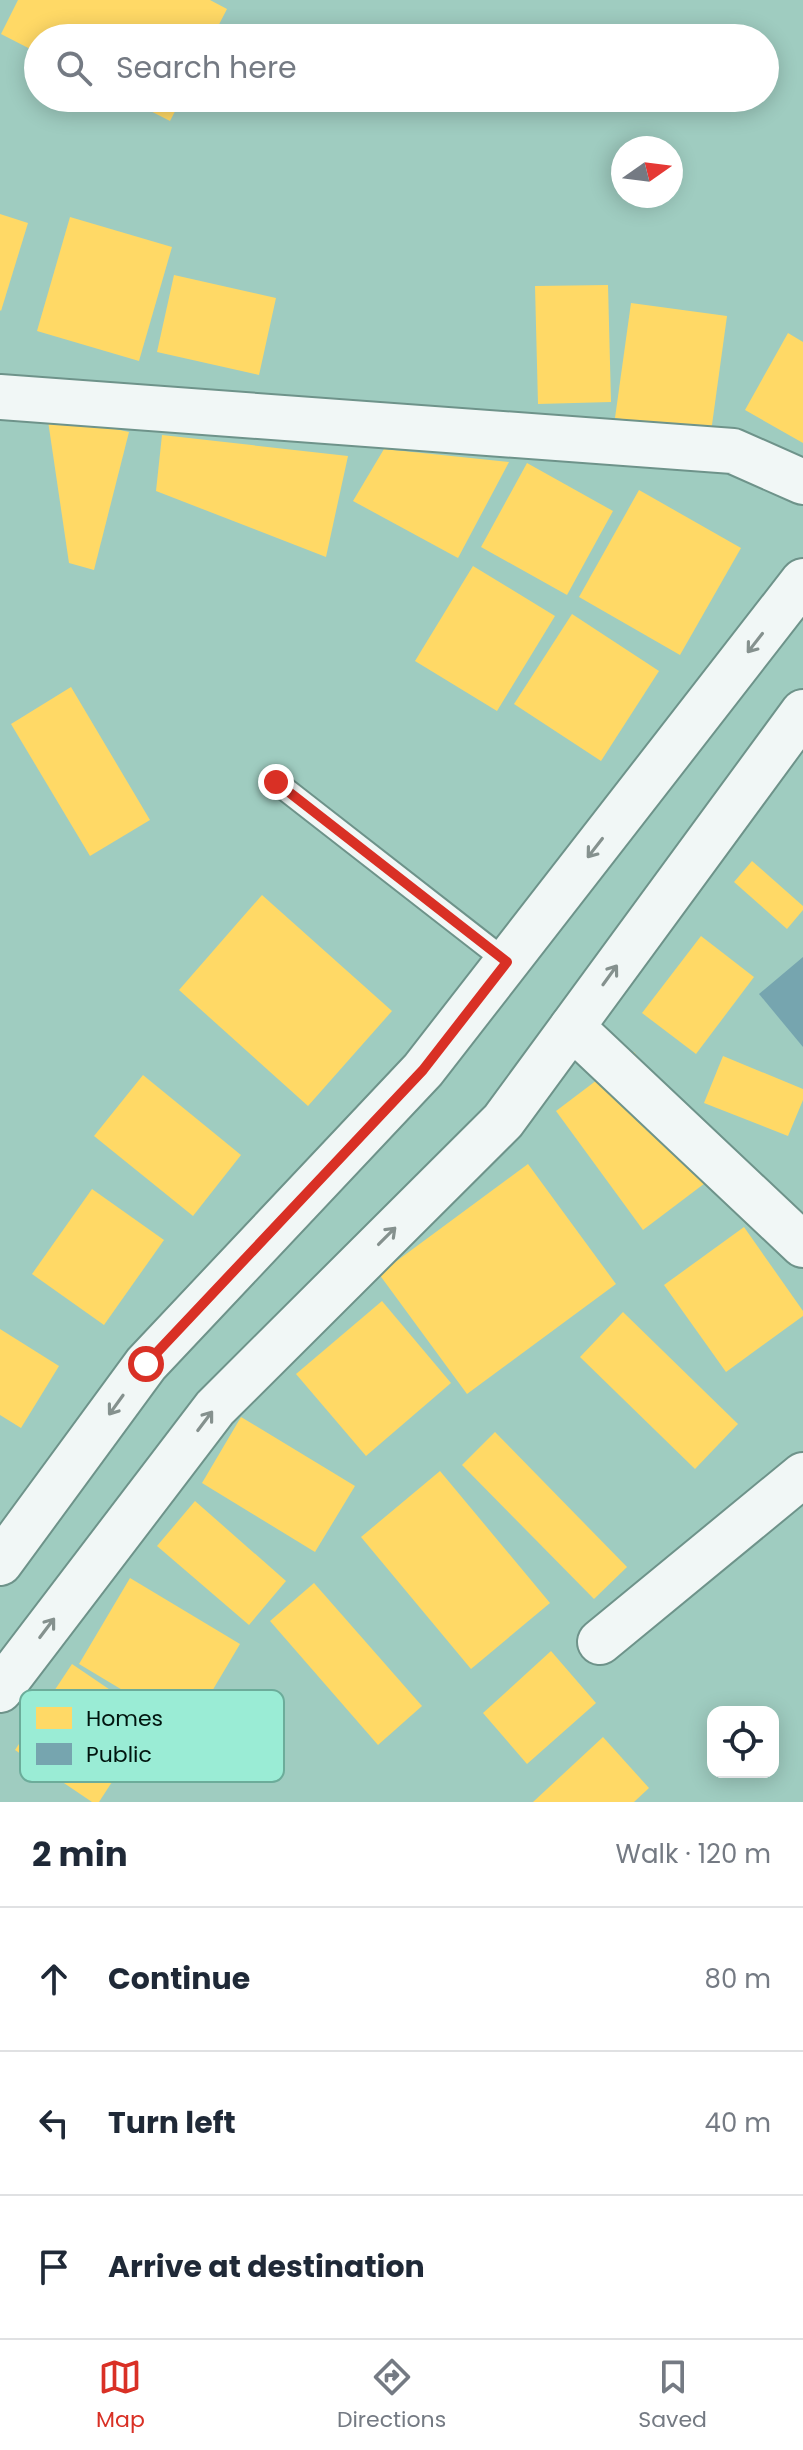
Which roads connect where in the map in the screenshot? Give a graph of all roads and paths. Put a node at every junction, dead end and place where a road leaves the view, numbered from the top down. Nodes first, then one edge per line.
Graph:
1 (0, 397) edge
2 (803, 482) edge
3 (803, 581) edge
4 (803, 712) edge
5 (276, 782) dead end
6 (507, 962) junction
7 (572, 1027) junction
8 (803, 1245) edge
9 (803, 1475) edge
10 (0, 1563) edge
11 (600, 1642) dead end
12 (0, 1690) edge

1 - 2 main road
3 -> 6 main road
7 -> 4 main road
5 - 6 lane
6 -> 10 main road
7 - 8 main road
12 -> 7 main road
9 - 11 main road

